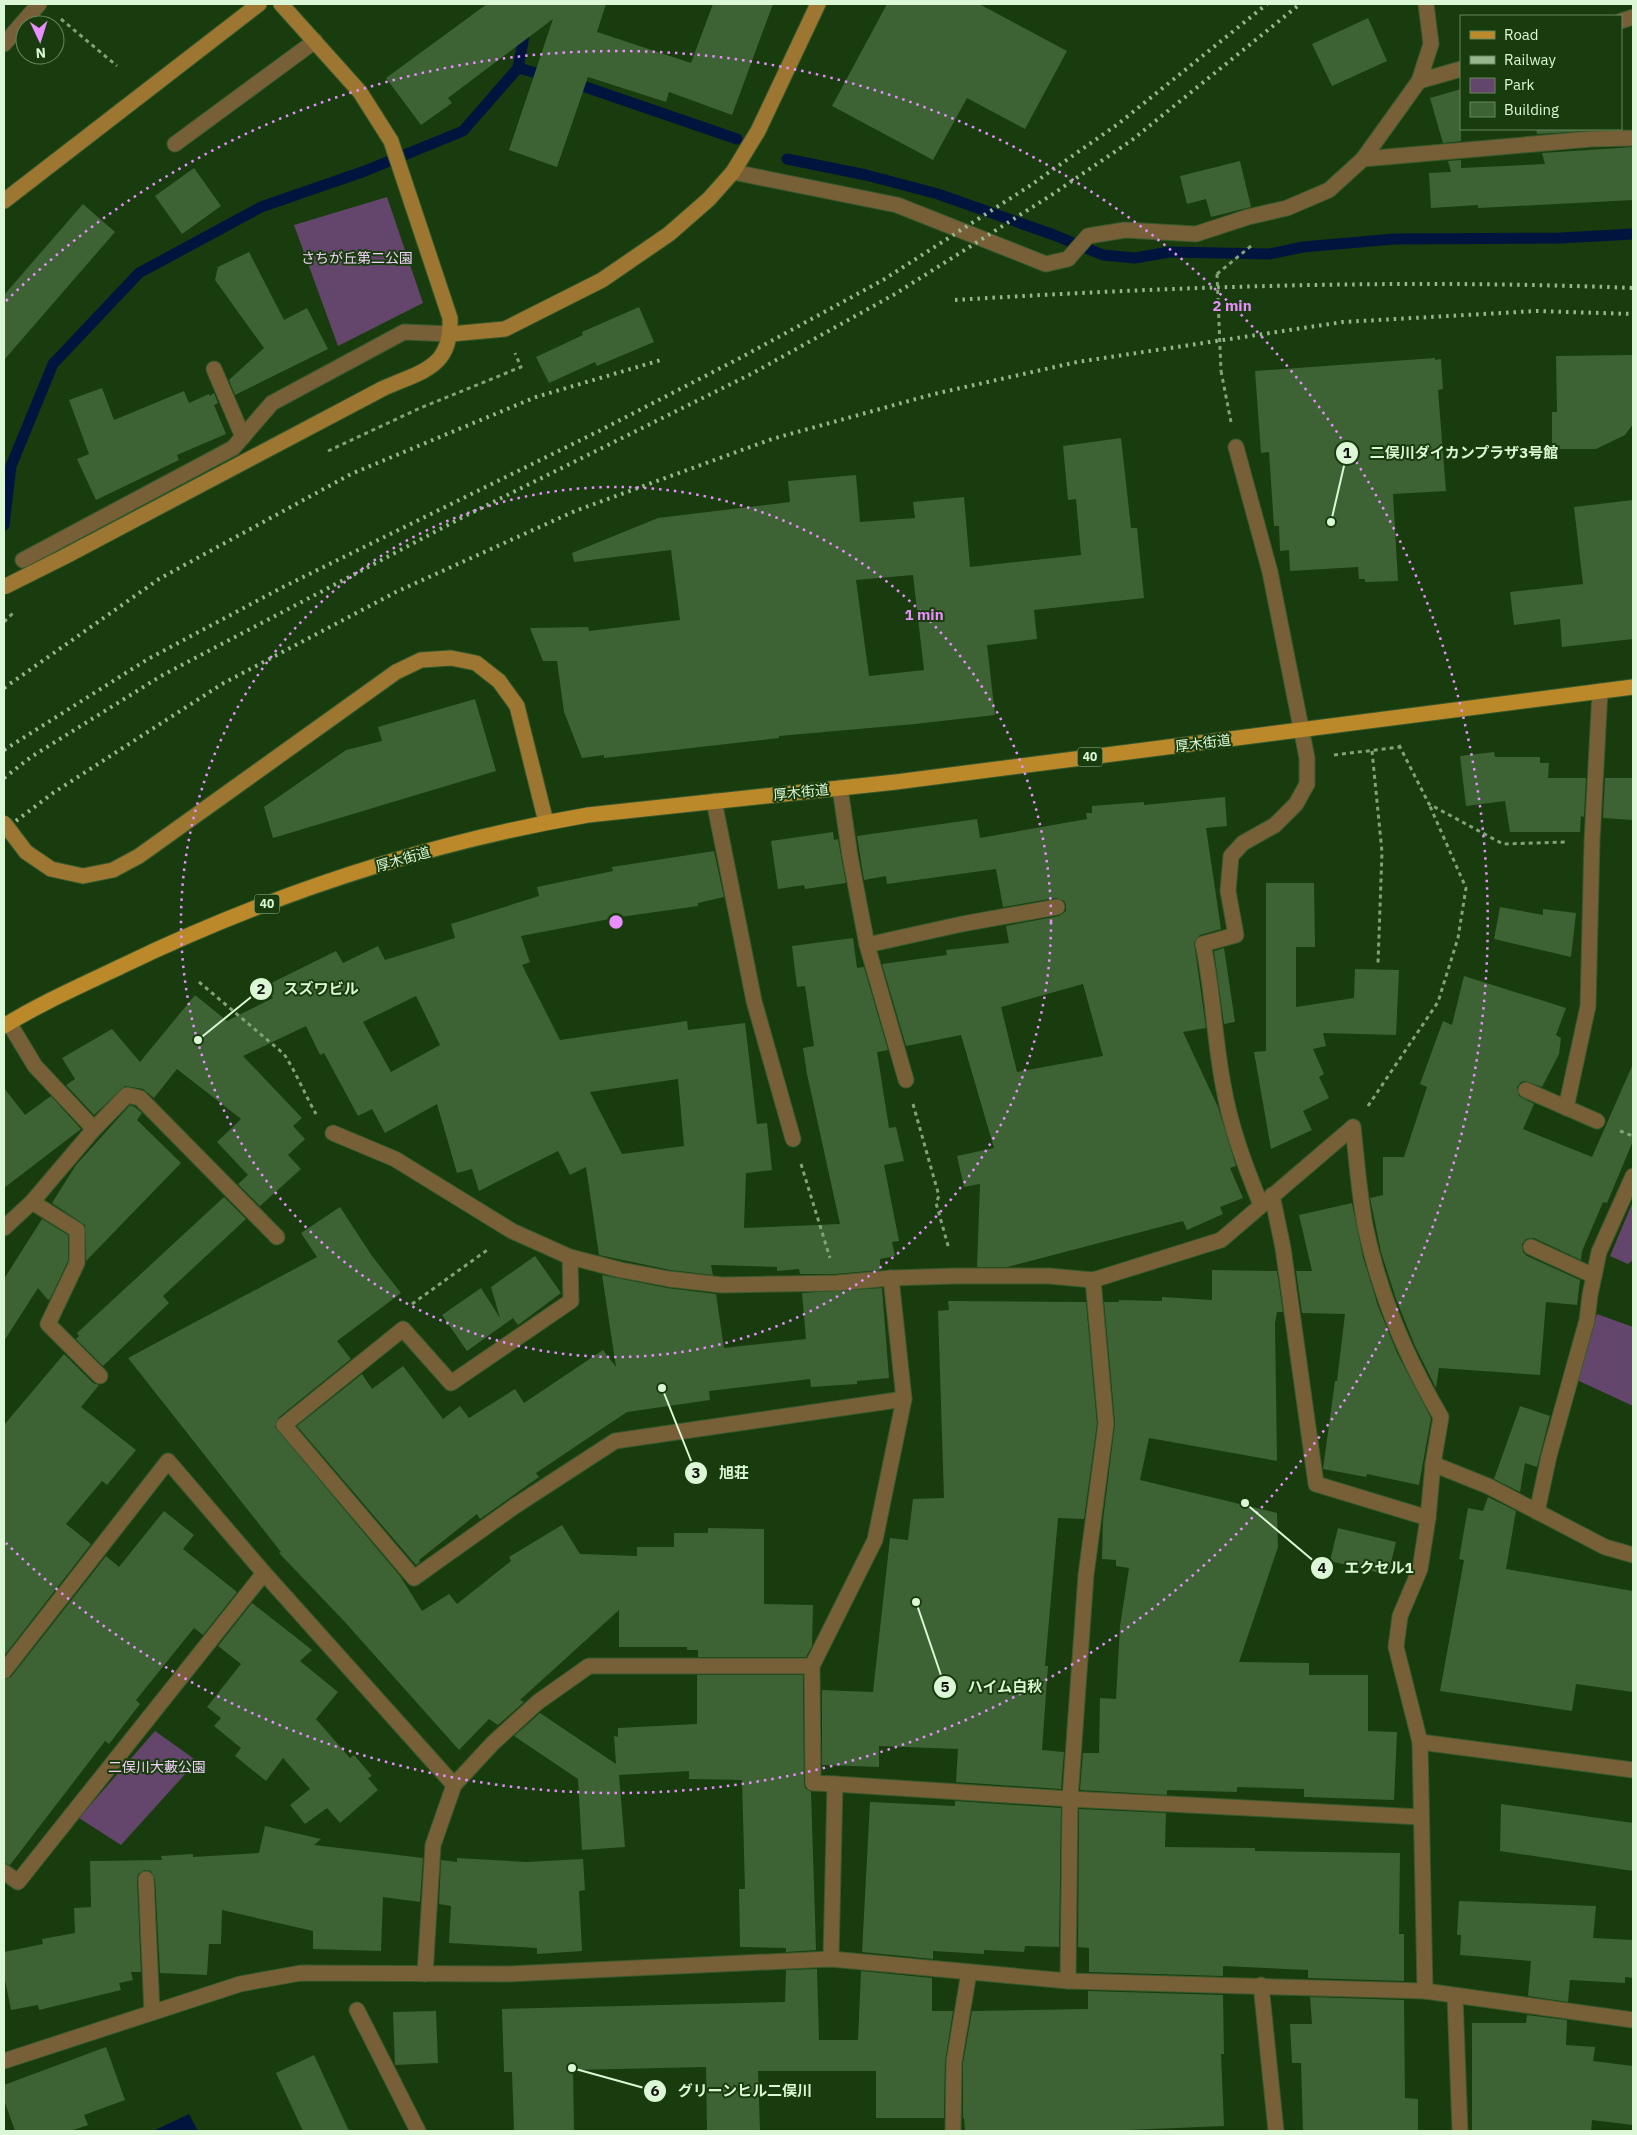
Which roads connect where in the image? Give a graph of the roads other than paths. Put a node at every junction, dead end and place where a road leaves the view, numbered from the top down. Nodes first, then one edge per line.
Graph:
1 (39, 4) edge
2 (259, 4) edge
3 (280, 4) edge
4 (818, 4) edge
5 (1426, 4) edge
6 (315, 41) junction
7 (4, 44) edge
8 (1460, 69) edge
9 (1419, 81) junction
10 (1633, 138) edge
11 (174, 144) dead end
12 (1362, 160) junction
13 (736, 166) junction
14 (4, 201) edge
15 (451, 334) junction
16 (214, 369) dead end
17 (243, 437) junction
18 (1236, 447) road end
19 (23, 560) dead end
20 (4, 587) edge
21 (1633, 687) edge
22 (1600, 691) junction
23 (1302, 731) junction
24 (840, 788) junction
25 (714, 801) junction
26 (546, 822) junction
27 (4, 823) edge
28 (1057, 907) dead end
29 (867, 945) junction
30 (6, 1024) edge
31 (906, 1080) road end
32 (1526, 1090) dead end
33 (1566, 1108) junction
34 (1597, 1121) dead end
35 (94, 1129) junction
36 (333, 1133) road end
37 (793, 1139) road end
38 (1633, 1176) edge
39 (1266, 1200) junction
40 (32, 1202) junction
41 (4, 1228) edge
42 (277, 1237) dead end
43 (1531, 1247) dead end
44 (570, 1257) junction
45 (1594, 1276) junction
46 (890, 1278) junction
47 (1093, 1280) junction
48 (100, 1376) dead end
49 (904, 1399) junction
50 (1433, 1464) junction
51 (1537, 1512) junction
52 (1428, 1518) junction
53 (1633, 1555) edge
54 (264, 1573) junction
55 (812, 1666) junction
56 (4, 1671) edge
57 (1420, 1742) junction
58 (1633, 1770) edge
59 (835, 1784) junction
60 (454, 1785) junction
61 (1070, 1799) junction
62 (1421, 1817) junction
63 (4, 1872) edge
64 (146, 1879) dead end
65 (831, 1959) junction
66 (969, 1972) junction
67 (425, 1974) junction
68 (1068, 1981) junction
69 (1261, 1985) junction
70 (1425, 1992) junction
71 (1455, 1996) junction
72 (357, 2010) dead end
73 (152, 2012) junction
74 (1633, 2020) edge
75 (4, 2061) edge
76 (418, 2131) edge
77 (953, 2131) edge
78 (1276, 2131) edge
79 (1460, 2131) edge

1 - 7 street
2 - 14 street
3 - 6 street
4 - 13 street
5 - 9 street
6 - 11 street
6 - 15 street
8 - 9 street
9 - 12 street
10 - 12 street
12 - 13 street
13 - 15 street
15 - 17 street
15 - 20 street, bridge
16 - 17 street
17 - 19 street
18 - 23 street
21 - 22 main road, 厚木街道 / 40
22 - 23 main road, 厚木街道 / 40
22 - 33 street
23 - 24 main road, 厚木街道 / 40
23 - 39 street
24 - 25 main road, 厚木街道 / 40
24 - 29 street
25 - 26 main road, 厚木街道 / 40
25 - 37 street
26 - 27 street, bridge
26 - 30 main road, 厚木街道 / 40
28 - 29 street
29 - 31 street
30 - 35 street
32 - 33 street
33 - 34 street
35 - 40 street
35 - 42 street
36 - 44 street
38 - 45 street
39 - 47 street
39 - 50 street
39 - 52 street
40 - 41 street
40 - 48 street
43 - 45 street
44 - 46 street
44 - 49 street
45 - 51 street
46 - 47 street
46 - 49 street
47 - 61 street
49 - 55 street
50 - 51 street
50 - 52 street
51 - 53 street
52 - 57 street
54 - 56 street
54 - 60 street
54 - 63 street
55 - 59 street
55 - 60 street
57 - 58 street
57 - 62 street
59 - 61 street
59 - 65 street
60 - 67 street
61 - 62 street
61 - 68 street
62 - 70 street
64 - 73 street
65 - 66 street
65 - 67 street
66 - 68 street
66 - 77 street
67 - 73 street
68 - 69 street
69 - 70 street
69 - 78 street
70 - 71 street
71 - 74 street
71 - 79 street
72 - 76 street
73 - 75 street

